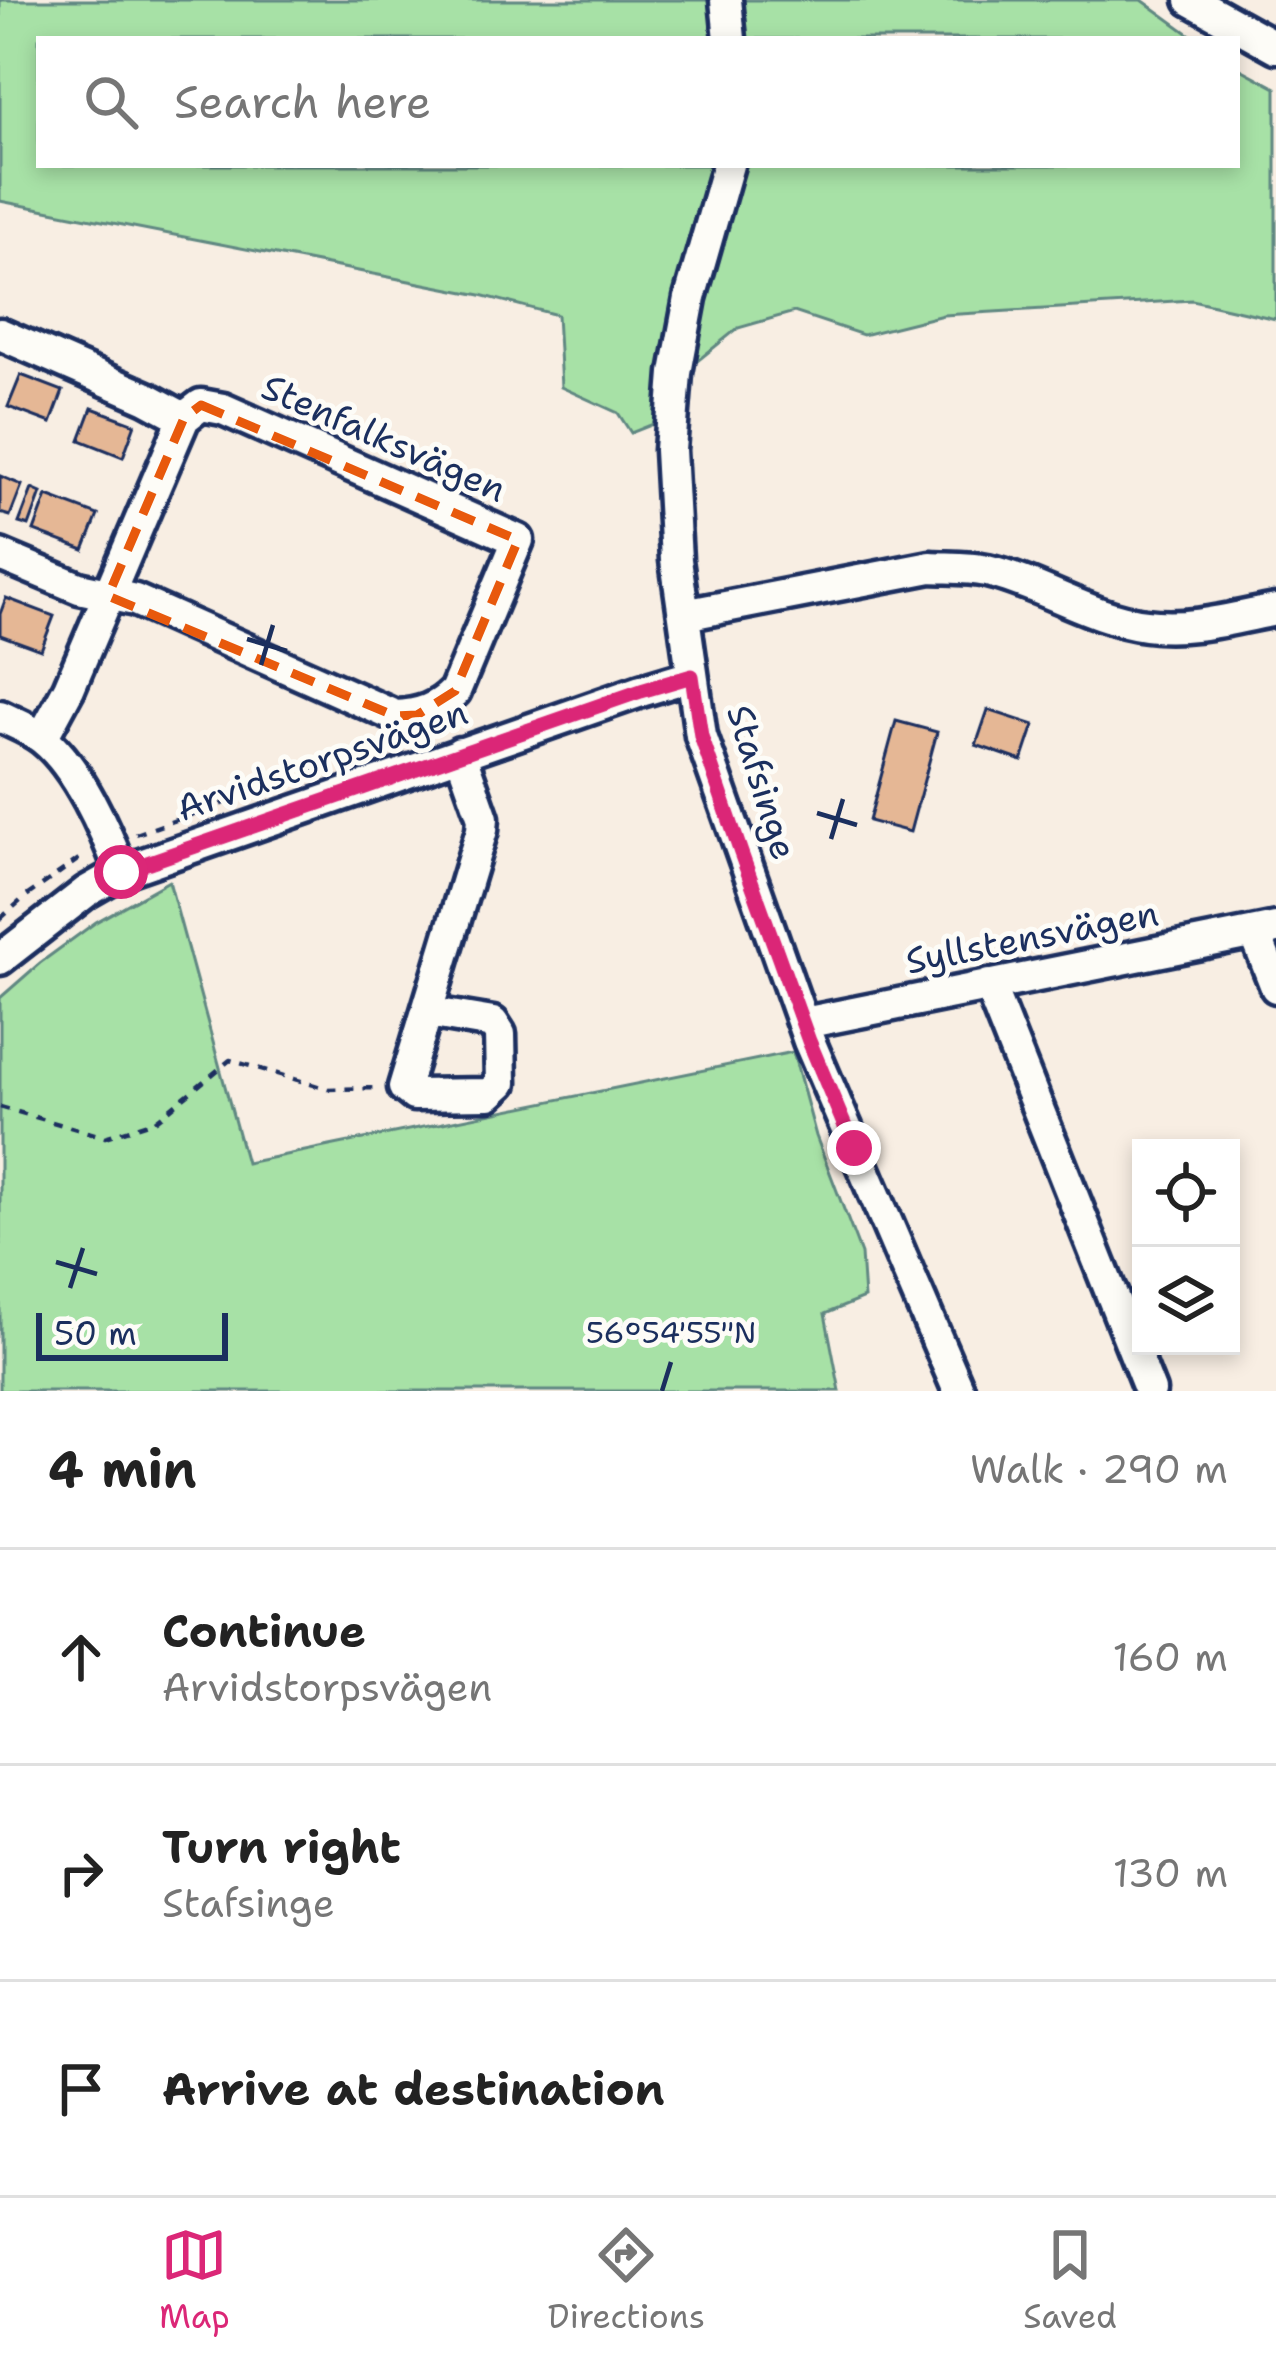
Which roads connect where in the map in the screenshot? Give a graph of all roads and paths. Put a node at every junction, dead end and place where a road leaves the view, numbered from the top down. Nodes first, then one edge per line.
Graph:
1 (726, 0) edge
2 (1191, 0) edge
3 (730, 36) edge
4 (1276, 46) edge
5 (727, 168) edge
6 (0, 334) edge
7 (184, 418) junction
8 (0, 555) edge
9 (108, 596) junction
10 (1276, 610) edge
11 (685, 615) junction
12 (692, 676) junction
13 (0, 716) edge
14 (42, 738) junction
15 (460, 753) junction
16 (121, 872) junction
17 (1265, 930) edge
18 (0, 959) edge
19 (989, 985) junction
20 (1276, 987) edge
21 (427, 1012) junction
22 (804, 1023) junction
23 (404, 1087) junction
24 (0, 1107) edge
25 (959, 1391) edge
26 (1150, 1391) edge

1 - 3 street
2 - 4 street
5 - 11 street, Stafsinge
6 - 7 street, Stenfalksvägen
7 - 9 street
7 - 9 street, Stenfalksvägen
8 - 9 street, Stenfalksvägen
9 - 14 street
10 - 11 street
11 - 12 street, Stafsinge
12 - 15 street, Arvidstorpsvägen
12 - 22 street, Stafsinge
13 - 14 street
14 - 16 street
15 - 16 street, Arvidstorpsvägen
15 - 21 street
16 - 18 street, Arvidstorpsvägen
17 - 19 street, Syllstensvägen
17 - 20 street
19 - 22 street, Syllstensvägen
19 - 26 street
21 - 23 street
21 - 23 street
22 - 25 street, Stafsinge
23 - 24 path

